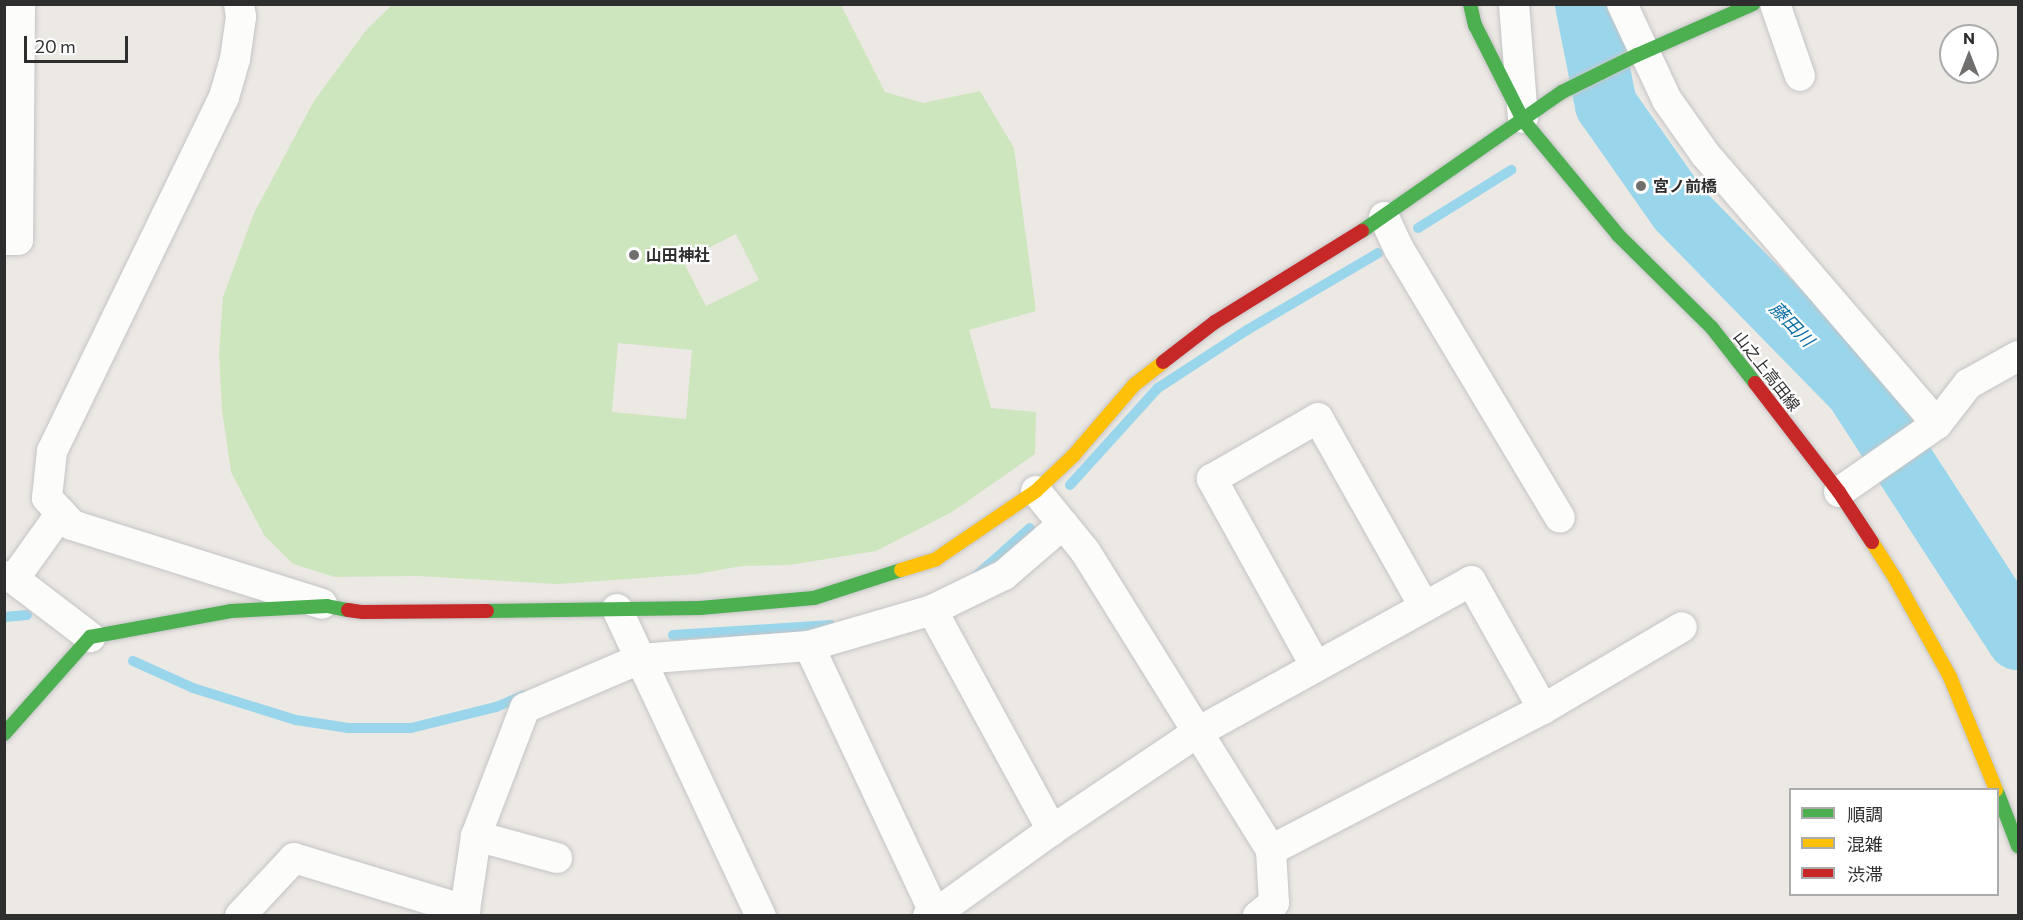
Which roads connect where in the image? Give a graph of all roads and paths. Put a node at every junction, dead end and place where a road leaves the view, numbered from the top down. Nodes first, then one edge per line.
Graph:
1 (20, 4) edge
2 (238, 4) edge
3 (1470, 4) edge
4 (1514, 4) edge
5 (1622, 4) edge
6 (1753, 4) edge
7 (1774, 4) edge
8 (1641, 53) junction
9 (1800, 76) dead end
10 (1523, 120) junction
11 (1384, 217) junction
12 (4, 240) edge
13 (2019, 356) edge
14 (1932, 427) junction
15 (1036, 491) junction
16 (1839, 492) junction
17 (61, 513) junction
18 (1560, 518) dead end
19 (1063, 524) junction
20 (9, 578) edge
21 (327, 606) junction
22 (1424, 606) junction
23 (617, 609) junction
24 (932, 610) junction
25 (1682, 627) dead end
26 (90, 637) junction
27 (809, 646) junction
28 (640, 659) junction
29 (1315, 665) junction
30 (1543, 709) junction
31 (1198, 732) junction
32 (4, 734) edge
33 (1996, 788) edge
34 (1999, 796) edge
35 (1052, 830) junction
36 (476, 836) junction
37 (2019, 846) edge
38 (1271, 850) junction
39 (557, 858) dead end
40 (466, 913) edge
41 (240, 915) edge
42 (761, 915) edge
43 (931, 915) edge
44 (1258, 915) edge

1 - 12 street
2 - 17 street
3 - 10 street, 山之上高田線
4 - 10 street
5 - 8 street
6 - 8 street
7 - 9 street
8 - 10 street
8 - 14 street
10 - 11 street
10 - 16 street, 山之上高田線
11 - 15 street
11 - 18 street
13 - 14 street
14 - 16 street
15 - 19 street
15 - 23 street
16 - 33 street, 山之上高田線
17 - 20 street
17 - 21 street
19 - 24 street
19 - 31 street
20 - 26 street
21 - 23 street
21 - 26 street
22 - 29 street
22 - 29 street
22 - 30 street
23 - 28 street
24 - 27 street
24 - 35 street
25 - 30 street
26 - 32 street
27 - 28 street
27 - 43 street
28 - 36 street
28 - 42 street
29 - 31 street
30 - 38 street
31 - 35 street
31 - 38 street
34 - 37 street
35 - 43 street
36 - 39 street
36 - 40 street
38 - 44 street
40 - 41 street

